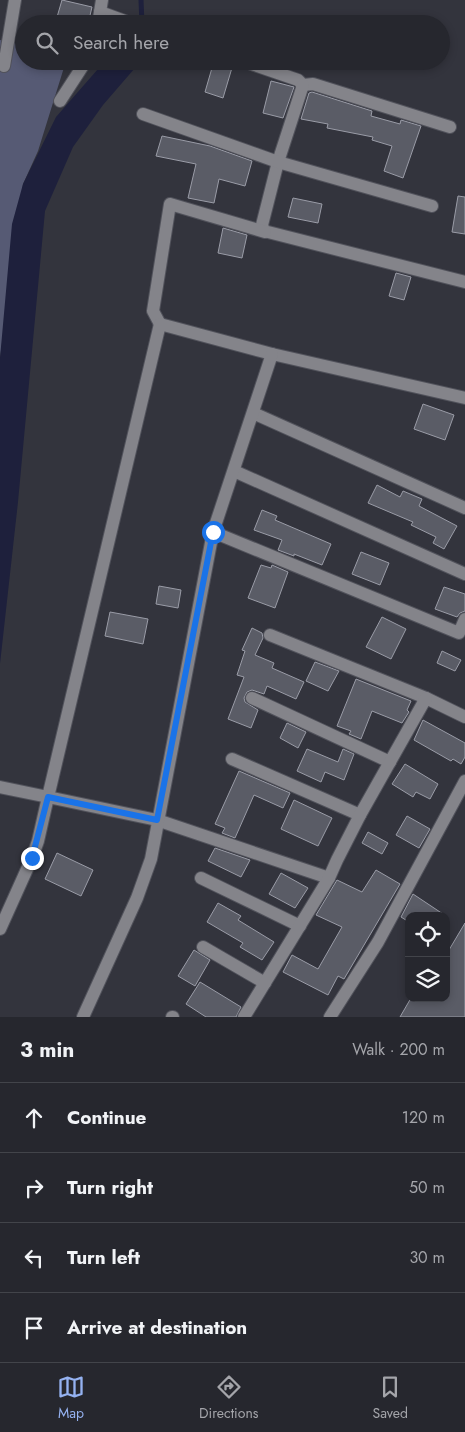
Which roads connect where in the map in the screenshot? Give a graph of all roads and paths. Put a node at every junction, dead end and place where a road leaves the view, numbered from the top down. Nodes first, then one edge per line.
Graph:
1 (15, 0) edge
2 (4, 66) dead end
3 (80, 70) edge
4 (269, 70) edge
5 (303, 85) junction
6 (60, 101) dead end
7 (142, 114) dead end
8 (450, 127) dead end
9 (278, 162) junction
10 (432, 206) dead end
11 (265, 232) junction
12 (465, 282) edge
13 (160, 324) junction
14 (272, 354) junction
15 (465, 398) edge
16 (253, 413) junction
17 (234, 471) junction
18 (465, 508) edge
19 (213, 532) junction
20 (465, 574) edge
21 (465, 619) edge
22 (270, 635) dead end
23 (252, 698) dead end
24 (426, 698) junction
25 (465, 717) edge
26 (232, 759) dead end
27 (390, 762) junction
28 (465, 781) edge
29 (0, 787) edge
30 (48, 797) junction
31 (360, 815) junction
32 (157, 820) junction
33 (201, 878) dead end
34 (329, 878) junction
35 (300, 926) junction
36 (0, 929) edge
37 (203, 947) dead end
38 (265, 983) junction
39 (83, 1017) edge
40 (244, 1017) edge
41 (330, 1017) edge

1 - 2 street
3 - 6 street
4 - 5 street
5 - 8 street
5 - 9 street
7 - 9 street
9 - 10 street
9 - 11 street
11 - 12 street
11 - 13 street
13 - 14 street
13 - 30 street
14 - 15 street
14 - 16 street
16 - 17 street
16 - 18 street
17 - 19 street
17 - 20 street
19 - 21 street
19 - 32 street
22 - 24 street
23 - 27 street
24 - 25 street
24 - 27 street
26 - 31 street
27 - 31 street
28 - 41 street
29 - 30 street
30 - 32 street
30 - 36 street
31 - 34 street
32 - 34 street
32 - 39 street
33 - 35 street
34 - 35 street
35 - 38 street
37 - 38 street
38 - 40 street

